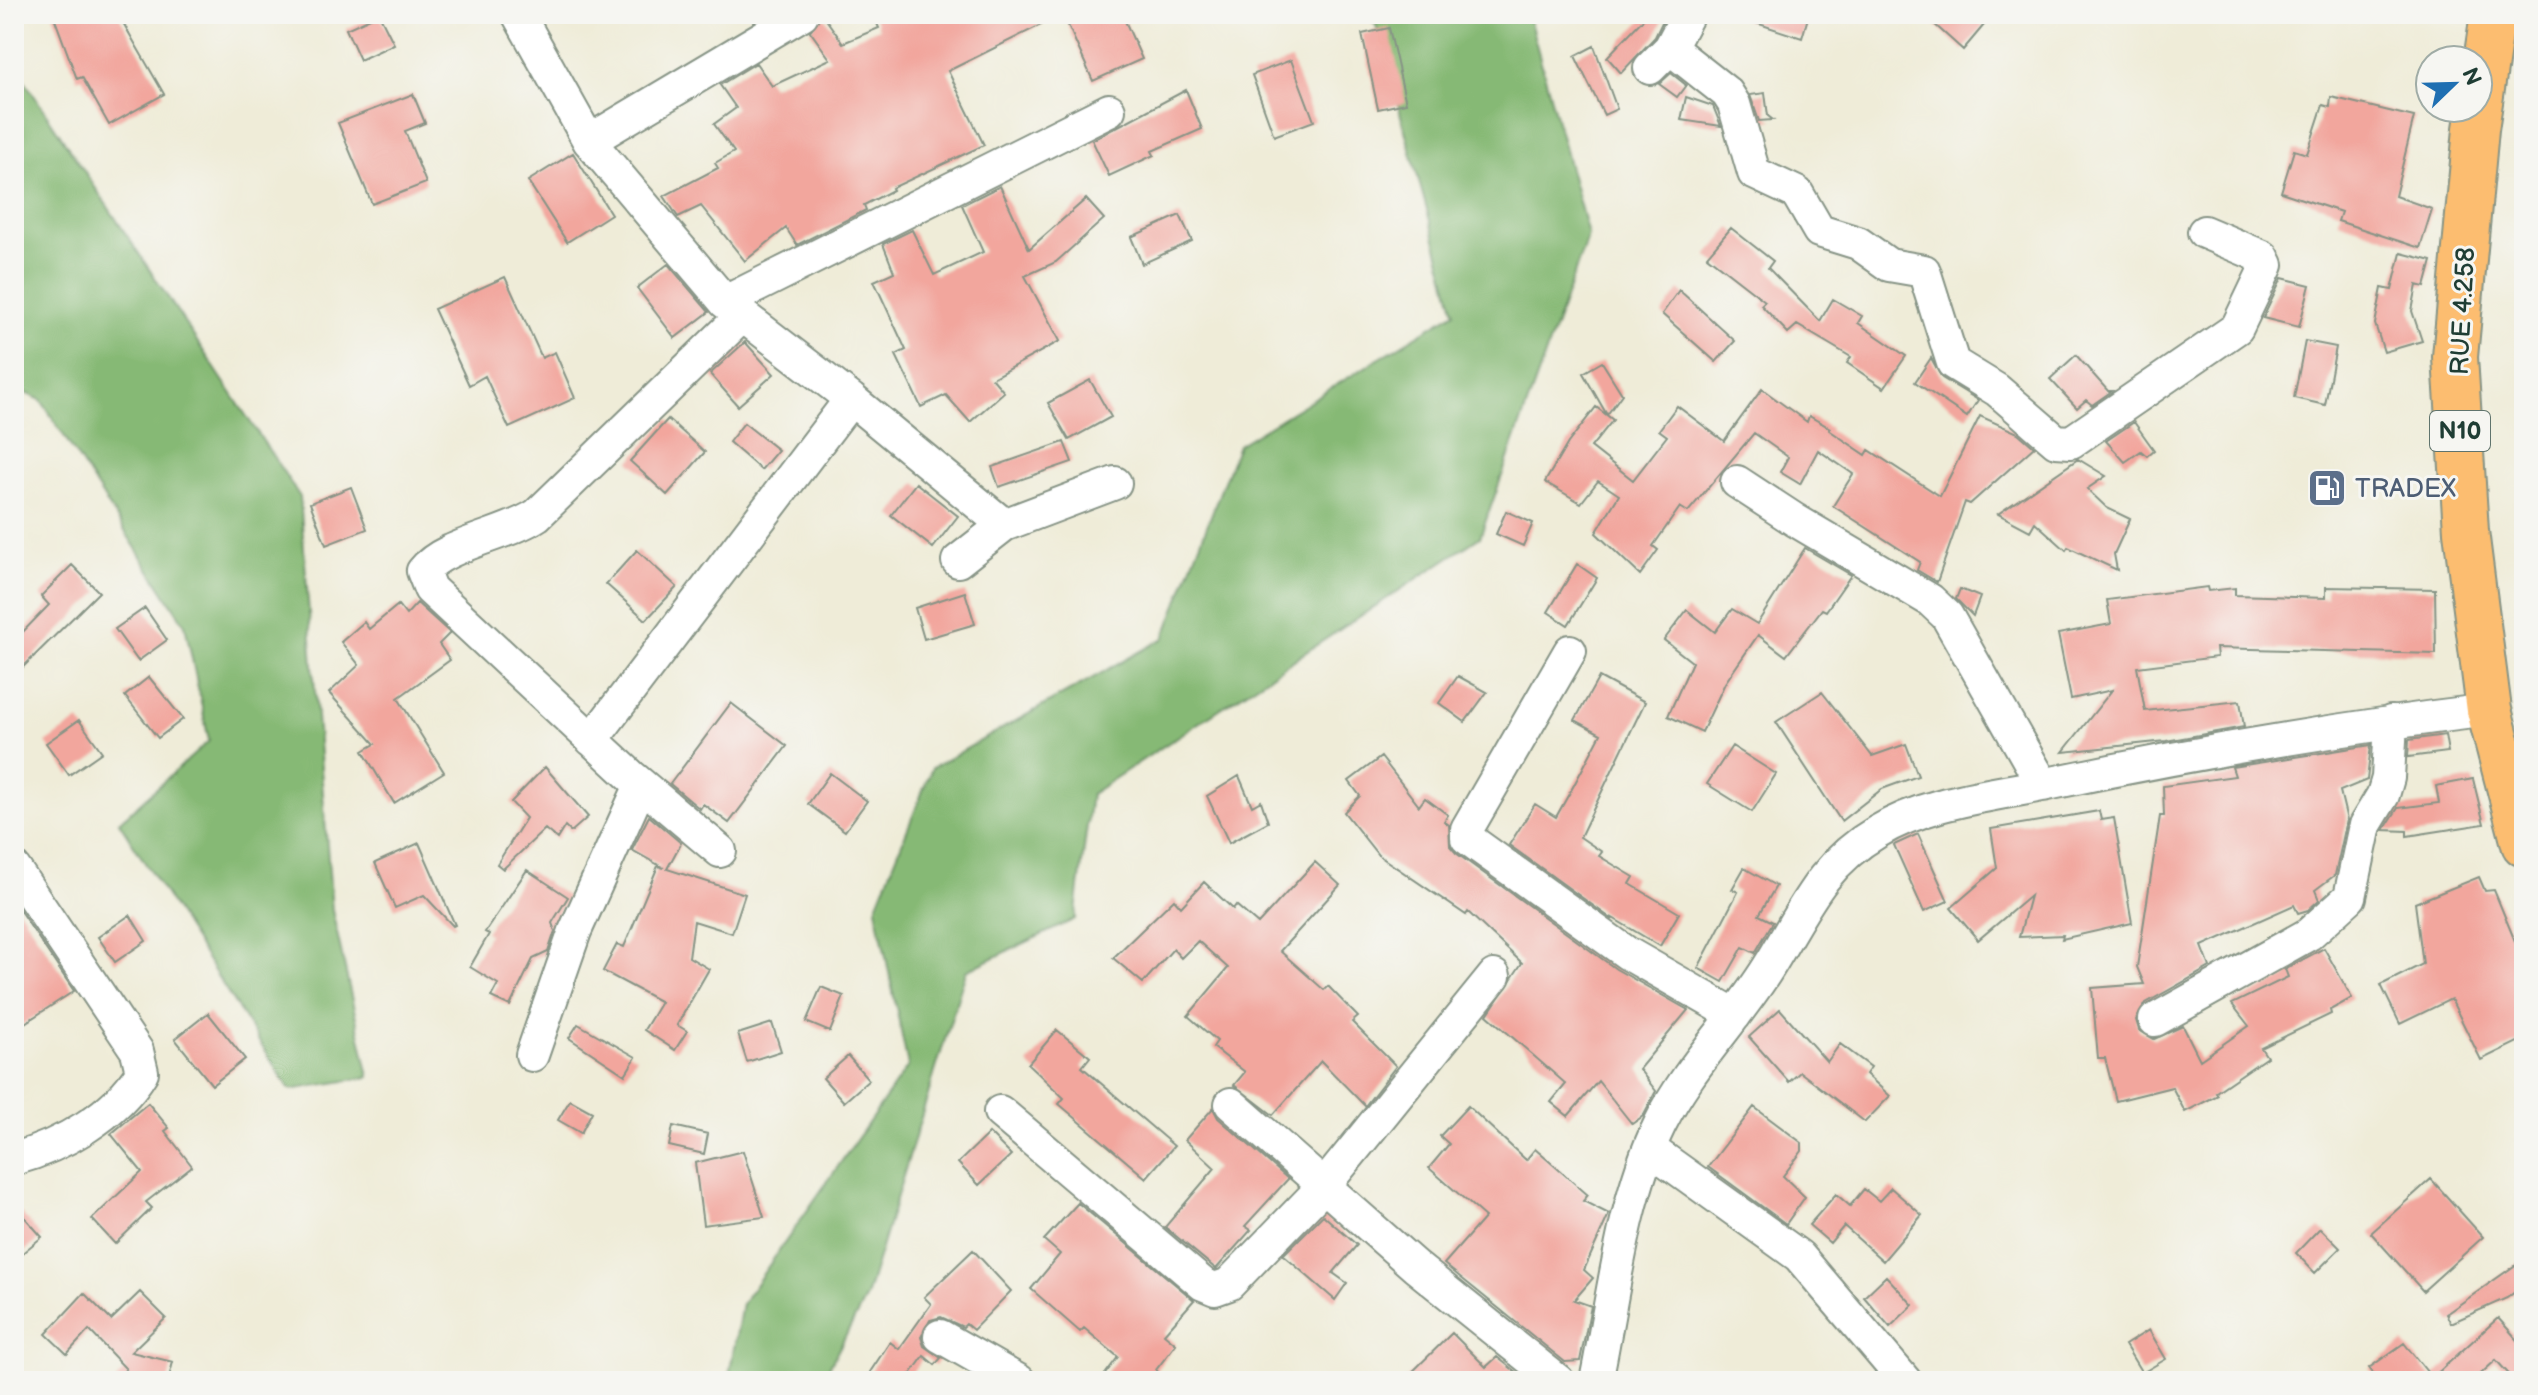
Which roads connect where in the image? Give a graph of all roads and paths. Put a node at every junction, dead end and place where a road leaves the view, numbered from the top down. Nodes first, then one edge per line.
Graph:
1 (518, 14) edge
2 (802, 14) edge
3 (1688, 14) edge
4 (2493, 14) edge
5 (1109, 110) dead end
6 (589, 141) junction
7 (2204, 232) dead end
8 (733, 310) junction
9 (851, 399) junction
10 (1737, 482) dead end
11 (1115, 483) dead end
12 (1004, 525) junction
13 (958, 561) dead end
14 (1570, 651) dead end
15 (2489, 710) junction
16 (2391, 722) junction
17 (592, 740) junction
18 (641, 785) junction
19 (2043, 785) junction
20 (2524, 844) edge
21 (720, 851) dead end
22 (14, 868) edge
23 (1494, 976) dead end
24 (1735, 1015) junction
25 (2155, 1020) dead end
26 (532, 1055) dead end
27 (1231, 1104) dead end
28 (1000, 1112) dead end
29 (1650, 1149) junction
30 (14, 1159) edge
31 (1324, 1186) junction
32 (940, 1336) dead end
33 (1019, 1381) edge
34 (1558, 1381) edge
35 (1596, 1381) edge
36 (1905, 1381) edge

1 - 6 street
2 - 6 street
3 - 7 street
4 - 15 highway, RUE 4.258 / N10
5 - 8 street
6 - 8 street
8 - 9 street
8 - 17 street
9 - 12 street
9 - 17 street
10 - 19 street
11 - 12 street
12 - 13 street
14 - 24 street
15 - 16 street
15 - 20 highway, RUE 4.258 / N10
16 - 19 street
16 - 25 street
17 - 18 street
18 - 21 street
18 - 26 street
19 - 24 street
22 - 30 street
23 - 31 street
24 - 29 street
27 - 31 street
28 - 31 street
29 - 35 street
29 - 36 street
31 - 34 street
32 - 33 street

